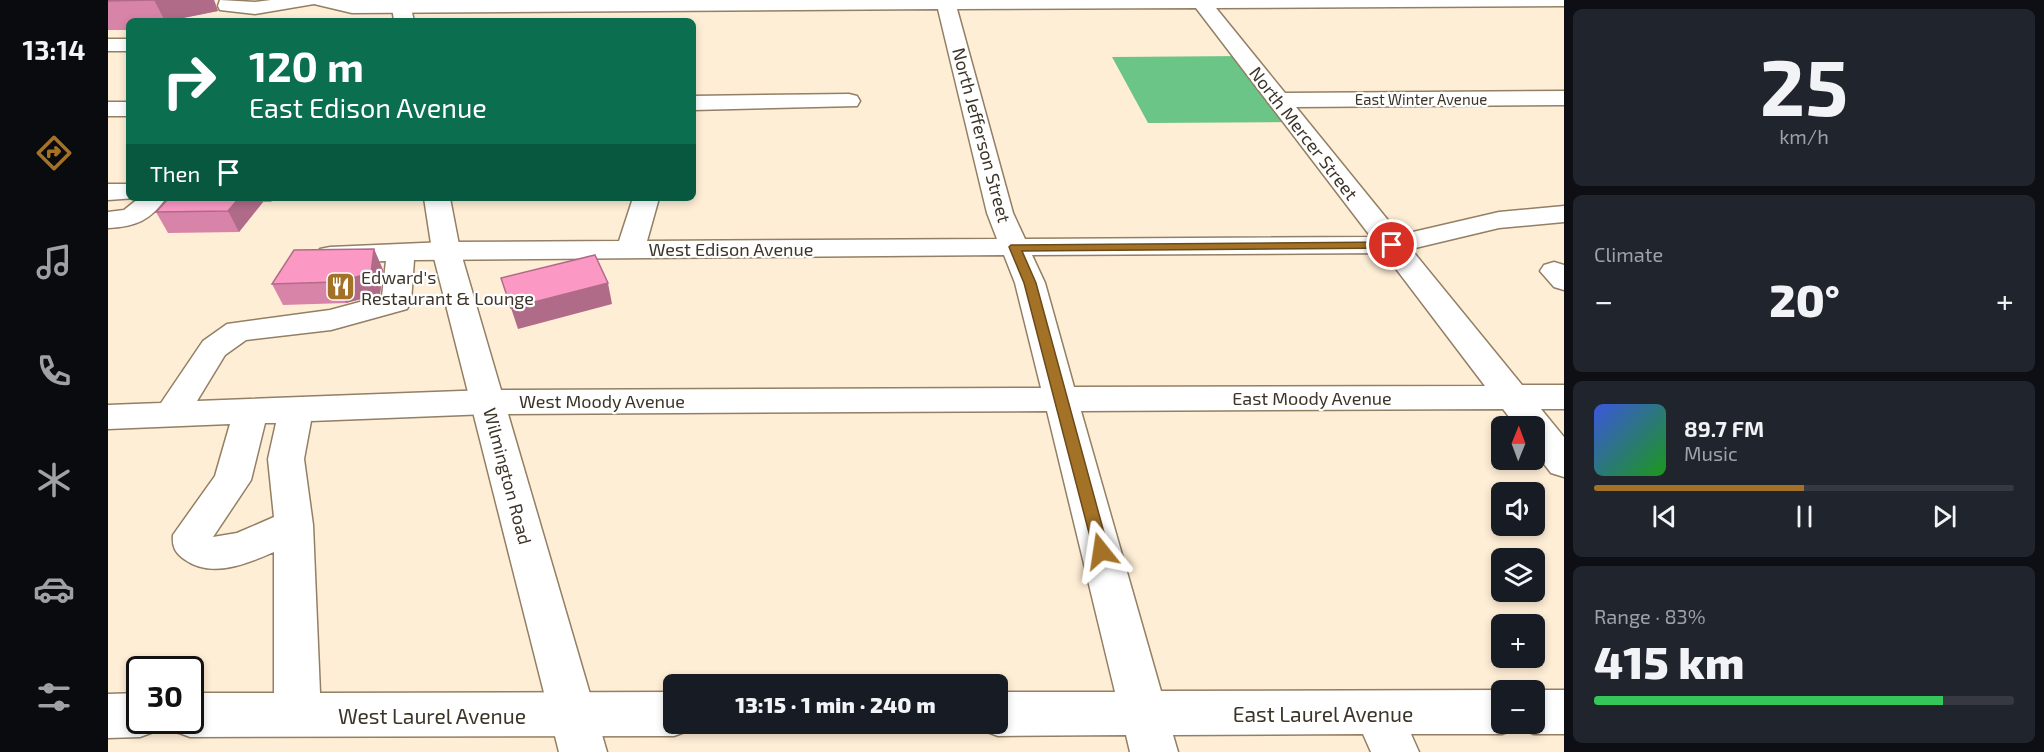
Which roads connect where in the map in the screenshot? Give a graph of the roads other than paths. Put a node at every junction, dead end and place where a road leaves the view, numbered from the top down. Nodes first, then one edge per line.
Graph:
1 (229, 0) edge
2 (1555, 0) edge
3 (1564, 0) edge
4 (1201, 1) edge
5 (508, 3) edge
6 (946, 3) junction
7 (314, 5) edge
8 (1564, 6) edge
9 (402, 9) edge
10 (696, 13) edge
11 (108, 45) edge
12 (126, 45) edge
13 (1564, 98) edge
14 (1278, 100) junction
15 (849, 101) dead end
16 (696, 103) edge
17 (108, 109) edge
18 (126, 109) edge
19 (108, 192) edge
20 (126, 192) edge
21 (150, 201) edge
22 (438, 201) edge
23 (645, 201) edge
24 (1564, 214) edge
25 (108, 220) edge
26 (1392, 245) junction
27 (1015, 247) junction
28 (630, 249) junction
29 (446, 250) junction
30 (401, 252) junction
31 (306, 256) edge
32 (1512, 397) junction
33 (1564, 397) edge
34 (1060, 398) junction
35 (488, 402) junction
36 (296, 409) junction
37 (251, 411) junction
38 (171, 414) junction
39 (108, 417) edge
40 (1564, 463) edge
41 (294, 525) junction
42 (1545, 712) edge
43 (1564, 712) edge
44 (1491, 714) edge
45 (204, 715) edge
46 (296, 715) junction
47 (1008, 715) edge
48 (108, 716) edge
49 (126, 716) edge
50 (663, 716) edge
51 (1386, 732) edge
52 (578, 733) edge
53 (1149, 733) edge

1 - 7 street
2 - 3 street
2 - 4 street
2 - 8 street
4 - 6 street
4 - 14 street, North Mercer Street
5 - 9 street
5 - 10 street
6 - 10 street
6 - 27 street, North Jefferson Street
7 - 9 street
11 - 12 street
13 - 14 street, East Winter Avenue
14 - 26 street, North Mercer Street
15 - 16 street
17 - 18 street
19 - 20 street
21 - 25 street
22 - 29 street, Wilmington Road
23 - 28 street
24 - 26 street, West Edison Avenue
26 - 27 street, West Edison Avenue
26 - 32 street, North Mercer Street
27 - 28 street, West Edison Avenue
27 - 34 street, North Jefferson Street
28 - 29 street, West Edison Avenue
29 - 30 street, West Edison Avenue
29 - 35 street, Wilmington Road
30 - 31 street, West Edison Avenue
30 - 38 street
32 - 33 street, East Moody Avenue
32 - 34 street, East Moody Avenue
32 - 40 street, North Mercer Street
34 - 35 street, West Moody Avenue
34 - 53 street, North Jefferson Street
35 - 36 street, West Moody Avenue
35 - 52 street, Wilmington Road
36 - 37 street, West Moody Avenue
36 - 41 street
37 - 38 street, West Moody Avenue
37 - 41 street
38 - 39 street, West Moody Avenue
41 - 46 street
42 - 43 street
44 - 51 street, East Laurel Avenue
45 - 46 street, West Laurel Avenue
46 - 52 street, West Laurel Avenue
47 - 53 street
48 - 49 street
50 - 52 street, West Laurel Avenue
51 - 53 street, East Laurel Avenue

